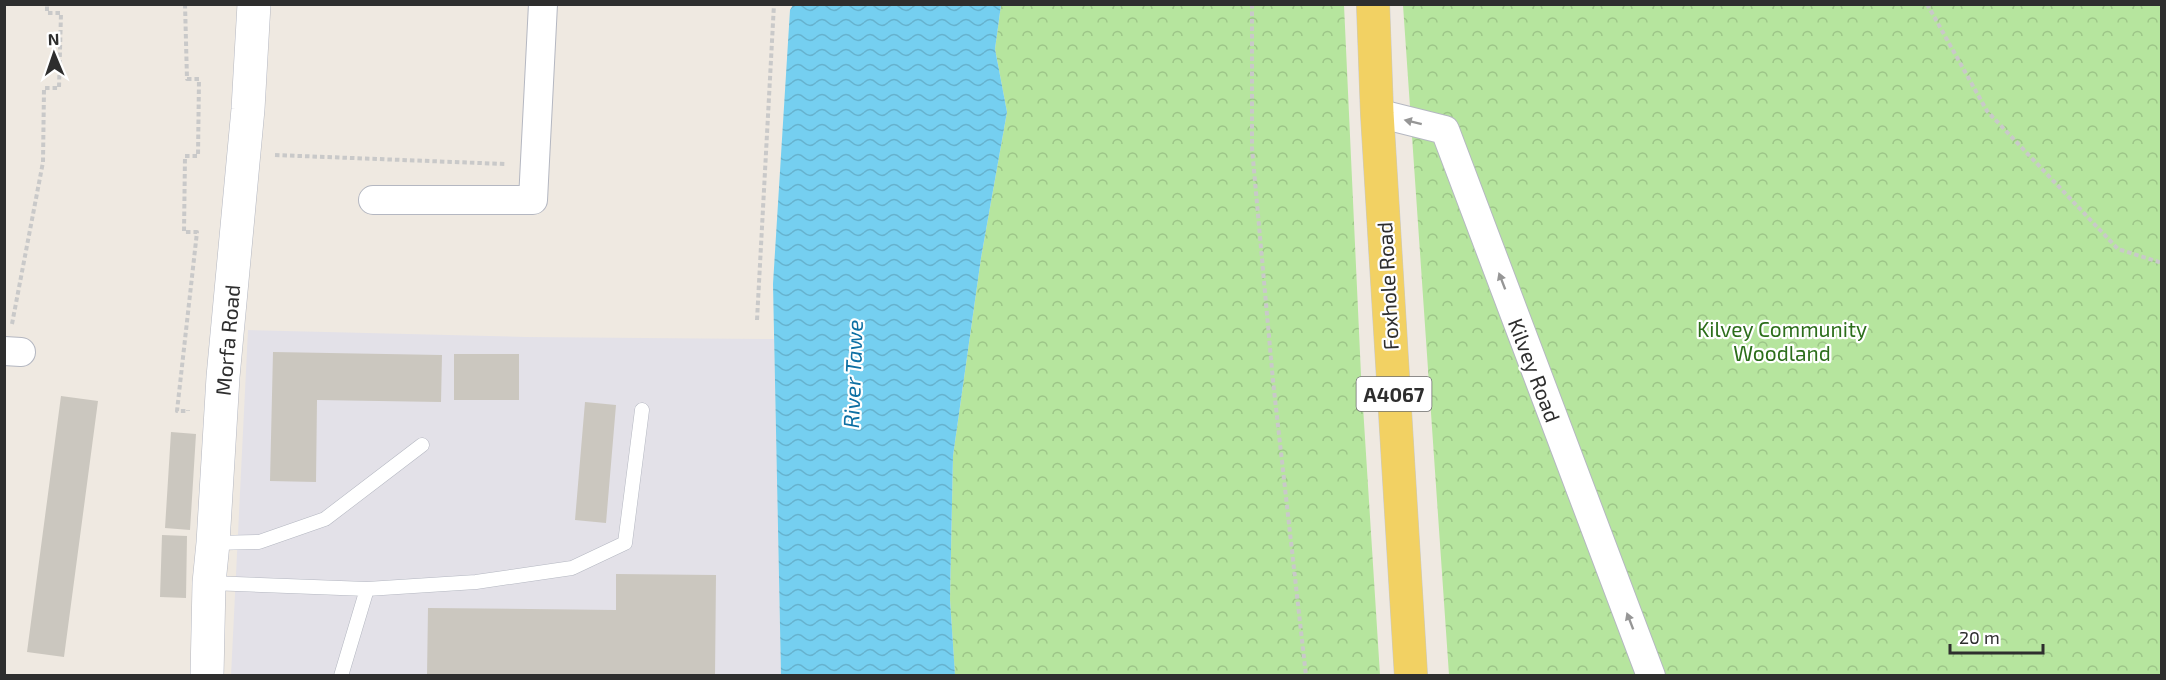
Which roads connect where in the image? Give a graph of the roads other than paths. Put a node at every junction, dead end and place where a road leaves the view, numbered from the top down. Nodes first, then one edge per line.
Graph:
1 (254, 4) edge
2 (543, 4) edge
3 (1373, 4) edge
4 (1377, 113) junction
5 (373, 200) dead end
6 (642, 410) dead end
7 (422, 445) dead end
8 (213, 543) junction
9 (209, 583) junction
10 (367, 589) junction
11 (207, 675) edge
12 (341, 675) edge
13 (1411, 675) edge
14 (1651, 675) edge

1 - 8 street, Morfa Road
2 - 5 street
3 - 4 main road, A4067
4 - 13 main road, Foxhole Road / A4067
14 -> 4 street, Kilvey Road
6 - 10 lane
7 - 8 lane
8 - 9 street, Morfa Road
9 - 10 lane
9 - 11 street, Morfa Road
10 - 12 lane

